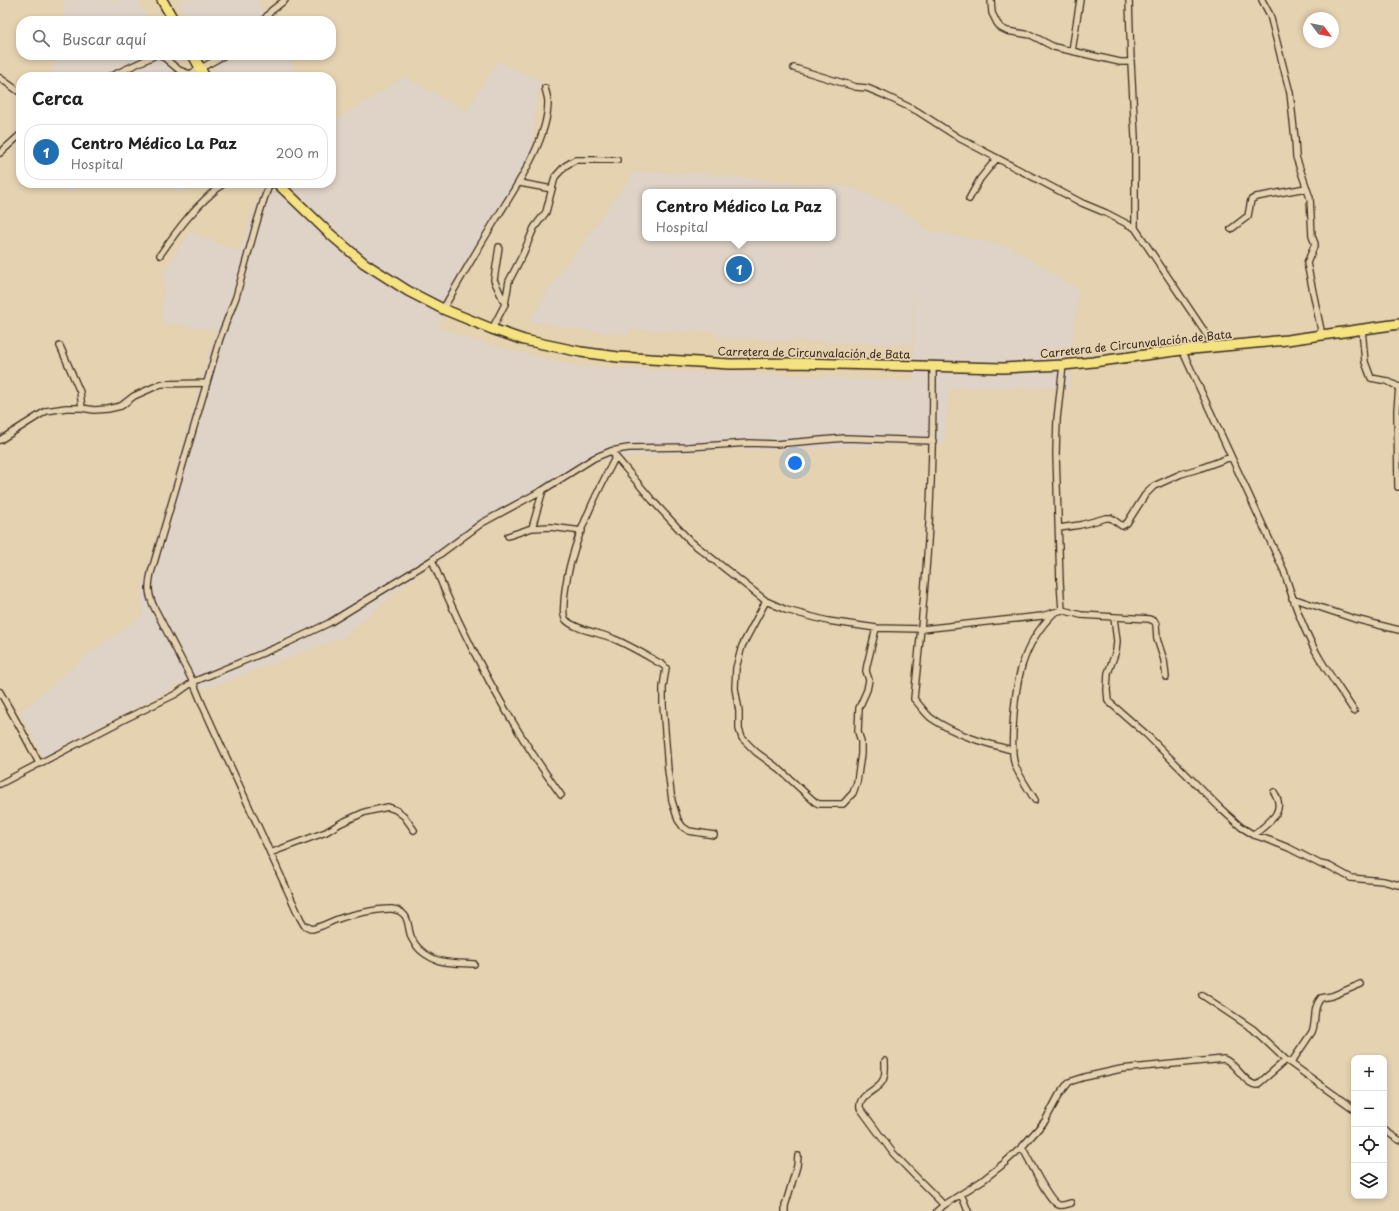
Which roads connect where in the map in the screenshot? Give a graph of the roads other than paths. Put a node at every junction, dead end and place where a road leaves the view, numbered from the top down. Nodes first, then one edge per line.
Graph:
1 (162, 0) edge
2 (285, 0) edge
3 (992, 0) edge
4 (1080, 0) edge
5 (1129, 0) edge
6 (1262, 0) edge
7 (171, 16) edge
8 (267, 16) edge
9 (1072, 51) junction
10 (145, 60) edge
11 (167, 60) edge
12 (196, 60) edge
13 (219, 60) edge
14 (1131, 62) junction
15 (794, 68) dead end
16 (120, 72) edge
17 (182, 72) edge
18 (202, 72) edge
19 (204, 72) edge
20 (0, 78) edge
21 (545, 88) dead end
22 (16, 89) edge
23 (16, 139) edge
24 (0, 153) edge
25 (997, 158) junction
26 (617, 160) dead end
27 (520, 183) junction
28 (218, 188) edge
29 (268, 188) edge
30 (283, 188) edge
31 (1306, 188) junction
32 (552, 189) junction
33 (969, 199) dead end
34 (1135, 228) junction
35 (1231, 229) dead end
36 (498, 247) dead end
37 (160, 255) dead end
38 (505, 304) junction
39 (442, 309) junction
40 (1399, 324) edge
41 (492, 329) junction
42 (1362, 329) junction
43 (1322, 335) junction
44 (60, 346) dead end
45 (1215, 347) junction
46 (1182, 350) junction
47 (1063, 365) junction
48 (933, 367) junction
49 (207, 383) junction
50 (1399, 387) edge
51 (82, 408) junction
52 (0, 440) edge
53 (933, 441) junction
54 (612, 451) junction
55 (616, 456) junction
56 (1231, 457) junction
57 (1398, 487) edge
58 (543, 490) junction
59 (532, 528) junction
60 (1059, 528) junction
61 (582, 530) junction
62 (508, 536) dead end
63 (432, 560) junction
64 (1292, 598) junction
65 (766, 601) junction
66 (1062, 610) junction
67 (1056, 612) junction
68 (1114, 618) junction
69 (876, 628) junction
70 (922, 629) junction
71 (1399, 630) edge
72 (1166, 677) dead end
73 (193, 682) junction
74 (0, 692) edge
75 (1354, 711) dead end
76 (1012, 750) junction
77 (39, 763) junction
78 (0, 784) edge
79 (1274, 792) dead end
80 (561, 795) dead end
81 (1035, 800) dead end
82 (414, 830) dead end
83 (714, 835) dead end
84 (1254, 835) junction
85 (270, 853) junction
86 (1399, 885) edge
87 (474, 964) dead end
88 (1361, 984) dead end
89 (1202, 995) dead end
90 (885, 1061) dead end
91 (1288, 1062) junction
92 (1351, 1107) edge
93 (1387, 1132) edge
94 (1399, 1140) edge
95 (1022, 1147) junction
96 (798, 1156) dead end
97 (961, 1194) junction
98 (1071, 1203) dead end
99 (944, 1205) junction
100 (785, 1211) edge
101 (937, 1211) edge
102 (968, 1211) edge

1 - 7 main road
2 - 8 street
3 - 9 street
4 - 9 street
5 - 14 street
6 - 31 street
9 - 14 street
10 - 16 street
11 - 17 street
12 - 18 main road
13 - 19 street
14 - 34 street
15 - 25 street
20 - 22 street
21 - 27 street
23 - 24 street
25 - 33 street
25 - 34 street
26 - 32 street
27 - 32 street
27 - 39 street
28 - 37 street
29 - 49 street
30 - 39 main road, Carretera de Circunvalación de Bata
31 - 35 street
31 - 43 street
32 - 38 street
34 - 45 street
36 - 38 street
38 - 41 street
39 - 41 main road, Carretera de Circunvalación de Bata
40 - 42 main road, Carretera de Circunvalación de Bata
41 - 48 main road, Carretera de Circunvalación de Bata
42 - 43 main road, Carretera de Circunvalación de Bata
42 - 50 street
43 - 45 main road, Carretera de Circunvalación de Bata
44 - 51 street
45 - 46 main road, Carretera de Circunvalación de Bata
46 - 47 main road, Carretera de Circunvalación de Bata
46 - 56 street
47 - 48 main road, Carretera de Circunvalación de Bata
47 - 60 street
48 - 53 street
49 - 51 street
49 - 73 street
50 - 57 street
51 - 52 street
53 - 54 street
53 - 70 street
54 - 55 street
54 - 58 street
55 - 61 street
55 - 65 street
56 - 60 street
56 - 64 street
58 - 59 street
58 - 63 street
59 - 61 street
59 - 62 street
60 - 66 street
61 - 83 street
63 - 73 street
63 - 80 street
64 - 71 street
64 - 75 street
65 - 69 street
65 - 69 street
66 - 67 street
66 - 68 street
67 - 70 street
67 - 76 street
68 - 72 street
68 - 84 street
69 - 70 street
70 - 76 street
73 - 77 street
73 - 85 street
74 - 77 street
76 - 81 street
77 - 78 street
79 - 84 street
82 - 85 street
84 - 86 street
85 - 87 street
88 - 91 street
89 - 91 street
90 - 99 street
91 - 92 street
91 - 95 street
93 - 94 street
95 - 97 street
95 - 98 street
96 - 100 street
97 - 99 street
97 - 102 street
99 - 101 street

